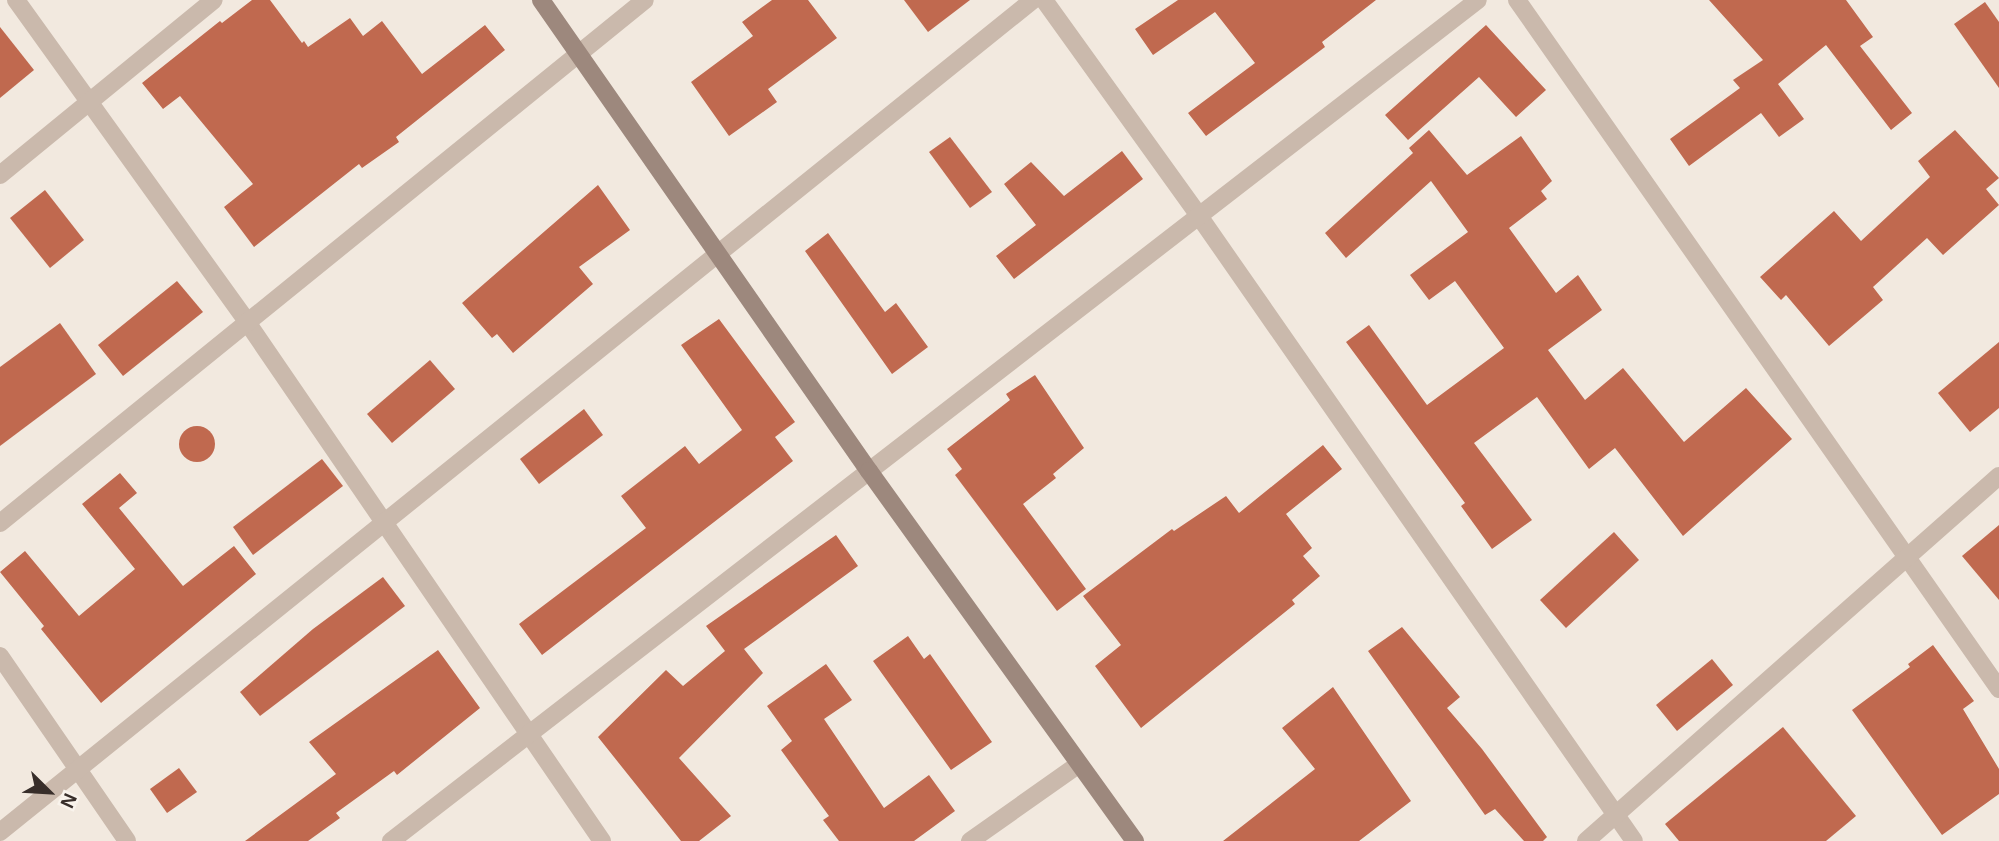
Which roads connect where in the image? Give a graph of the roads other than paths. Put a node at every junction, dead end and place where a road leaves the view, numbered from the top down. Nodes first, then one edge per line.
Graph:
1 (16, 0) edge
2 (214, 0) edge
3 (541, 0) edge
4 (645, 0) edge
5 (1033, 0) edge
6 (1044, 0) edge
7 (1478, 0) edge
8 (1517, 0) edge
9 (578, 55) junction
10 (87, 101) junction
11 (0, 174) edge
12 (1199, 216) junction
13 (717, 255) junction
14 (247, 322) junction
15 (869, 471) junction
16 (1999, 476) edge
17 (0, 523) edge
18 (384, 523) junction
19 (1907, 557) junction
20 (0, 656) edge
21 (1999, 689) edge
22 (527, 736) junction
23 (1079, 764) junction
24 (78, 769) junction
25 (1616, 815) junction
26 (0, 832) edge
27 (127, 841) edge
28 (391, 841) edge
29 (602, 841) edge
30 (970, 841) edge
31 (1135, 841) edge
32 (1586, 841) edge
33 (1634, 841) edge

1 - 10 street
2 - 10 street
3 - 9 street
4 - 9 street
5 - 13 street
6 - 12 street
7 - 12 street
8 - 19 street
9 - 13 street
9 - 14 street
10 - 11 street
10 - 14 street
12 - 15 street
12 - 25 street
13 - 15 street
13 - 18 street
14 - 17 street
14 - 18 street
15 - 22 street
15 - 23 street
16 - 19 street
18 - 22 street
18 - 24 street
19 - 21 street
19 - 25 street
20 - 24 street
22 - 28 street
22 - 29 street
23 - 30 street
23 - 31 street
24 - 26 street
24 - 27 street
25 - 32 street
25 - 33 street

